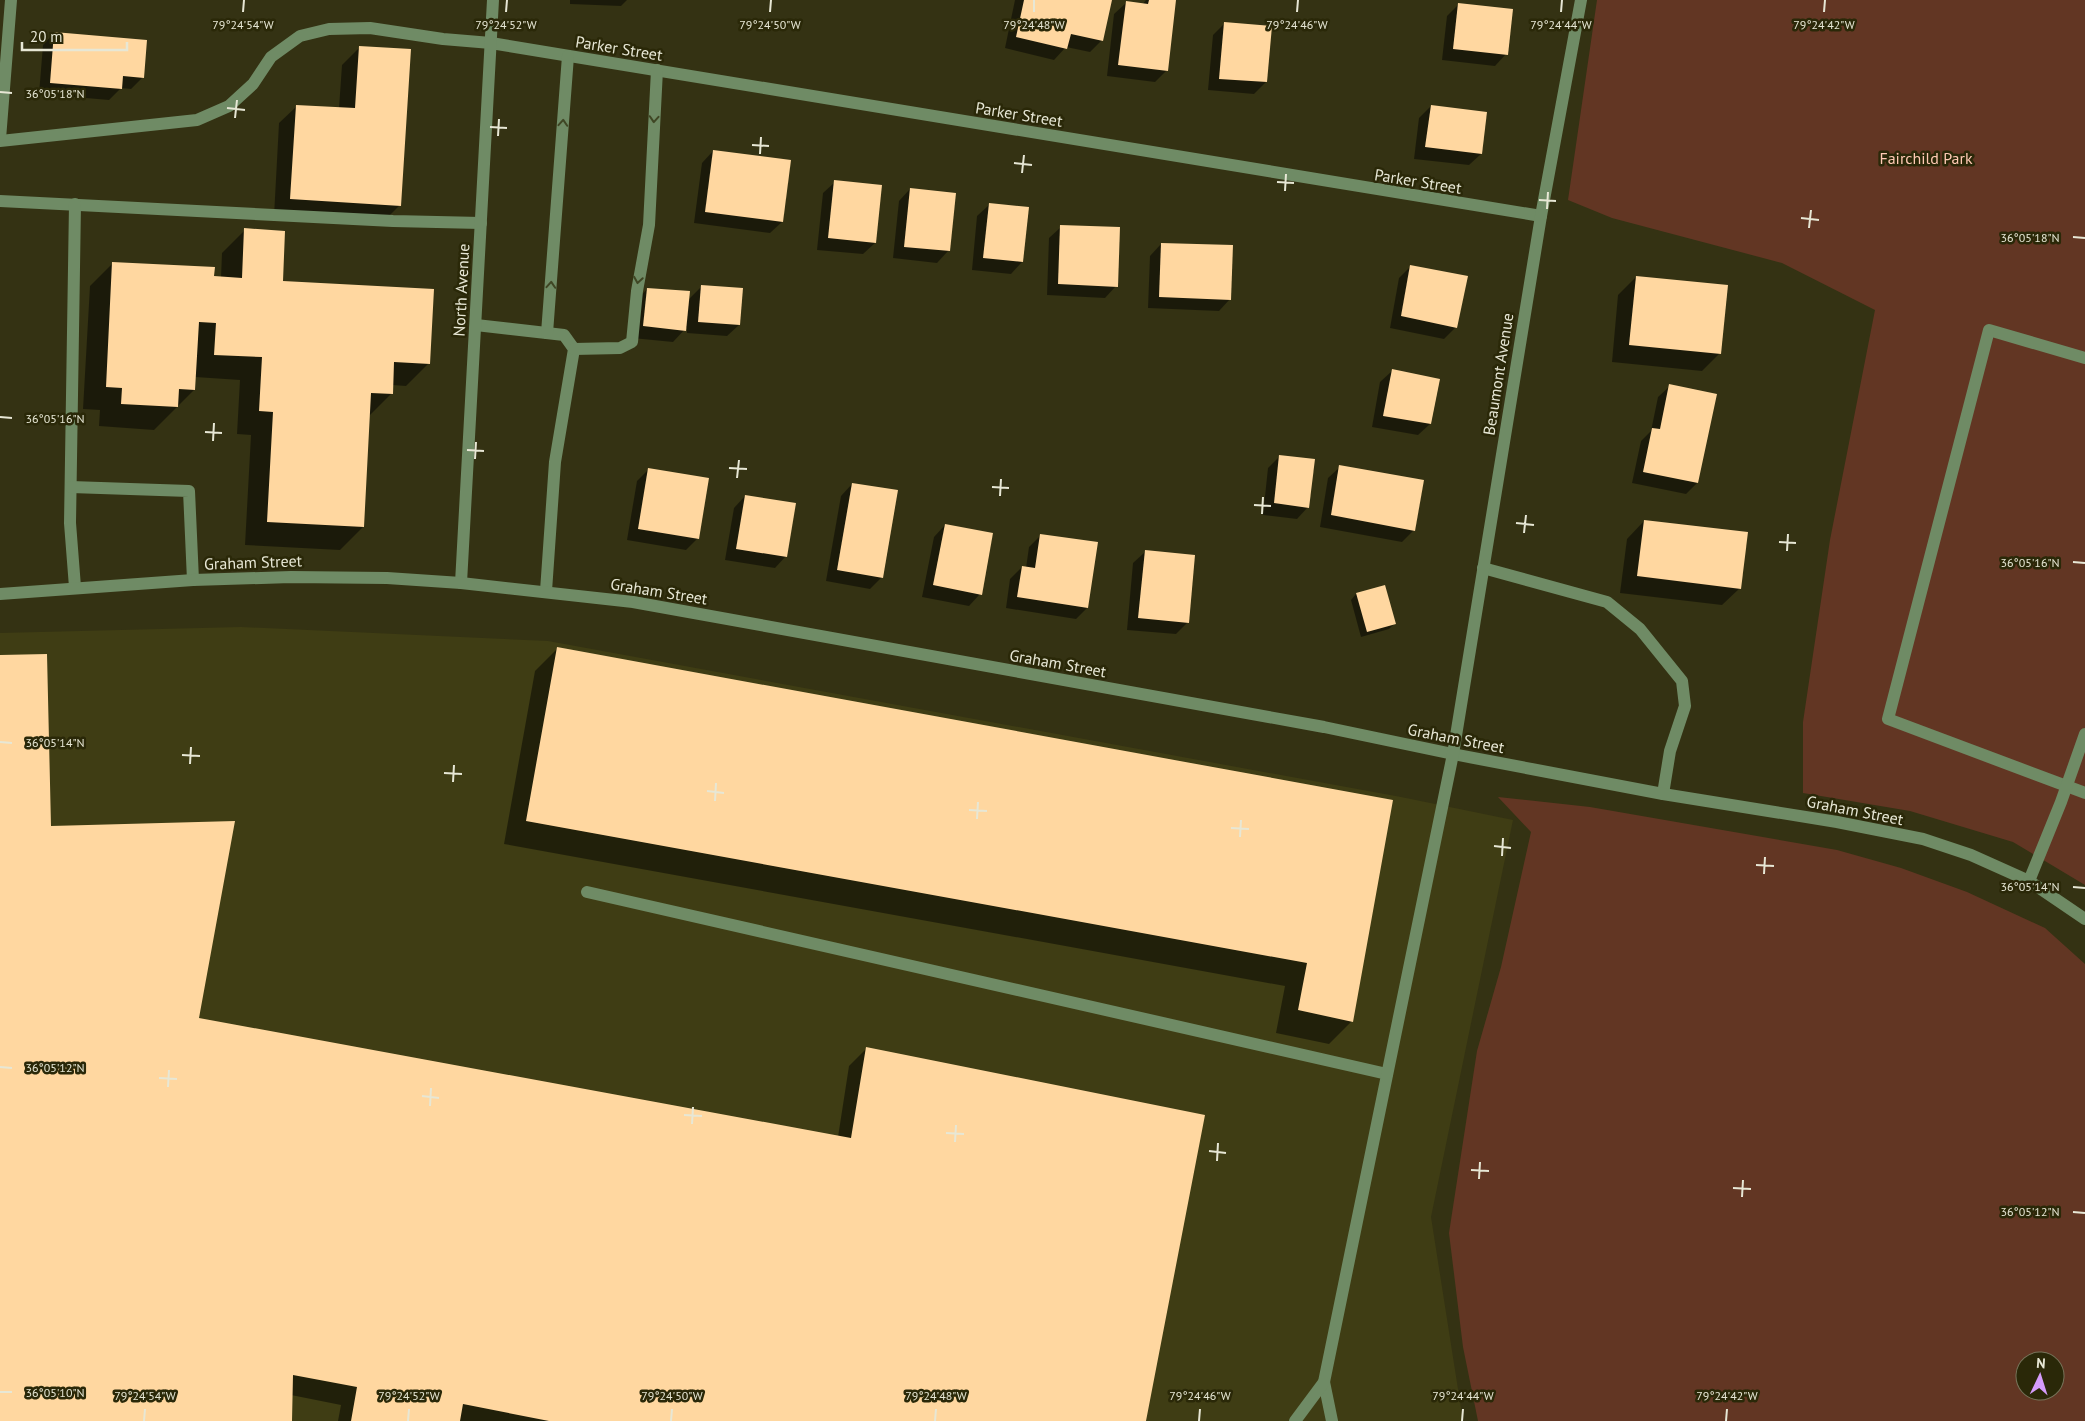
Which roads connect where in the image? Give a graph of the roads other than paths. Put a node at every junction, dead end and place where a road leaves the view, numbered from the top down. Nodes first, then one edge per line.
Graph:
1 (11, 0) edge
2 (493, 0) edge
3 (1581, 0) edge
4 (491, 43) junction
5 (568, 56) junction
6 (657, 70) junction
7 (0, 140) edge
8 (0, 201) edge
9 (75, 204) junction
10 (1541, 216) junction
11 (481, 223) junction
12 (476, 325) junction
13 (547, 333) junction
14 (574, 349) junction
15 (2085, 358) edge
16 (70, 487) junction
17 (1483, 568) junction
18 (193, 580) junction
19 (462, 583) junction
20 (75, 587) junction
21 (546, 591) junction
22 (0, 594) edge
23 (2085, 734) edge
24 (1453, 754) junction
25 (2067, 786) junction
26 (2085, 793) edge
27 (1663, 794) junction
28 (2029, 881) junction
29 (587, 892) dead end
30 (2085, 919) edge
31 (1387, 1074) junction
32 (1324, 1382) junction
33 (1295, 1421) edge
34 (1332, 1421) edge

1 - 7 street
2 - 4 street, North Avenue
3 - 10 street, Beaumont Avenue
4 - 5 street, Parker Street
4 - 7 street, Parker Street
4 - 11 street, North Avenue
5 - 6 street, Parker Street
13 -> 5 street
6 - 10 street, Parker Street
6 -> 14 street
8 - 9 street
9 - 11 street
9 - 16 street
10 - 17 street, Beaumont Avenue
11 - 12 street, North Avenue
12 - 13 street
12 - 19 street, North Avenue
13 - 14 street
14 - 21 street
15 - 25 street
16 - 18 street
16 - 20 street
17 - 24 street, Beaumont Avenue
17 - 27 street
18 - 19 street, Graham Street
18 - 20 street, Graham Street
19 - 21 street, Graham Street
20 - 22 street, Graham Street
21 - 24 street, Graham Street
23 - 25 street
24 - 27 street, Graham Street
24 - 31 street, Beaumont Avenue
25 - 26 street
25 - 28 street
27 - 28 street, Graham Street
28 - 30 street, Graham Street
29 - 31 street
31 - 32 street, Beaumont Avenue
32 - 33 street
32 - 34 street

